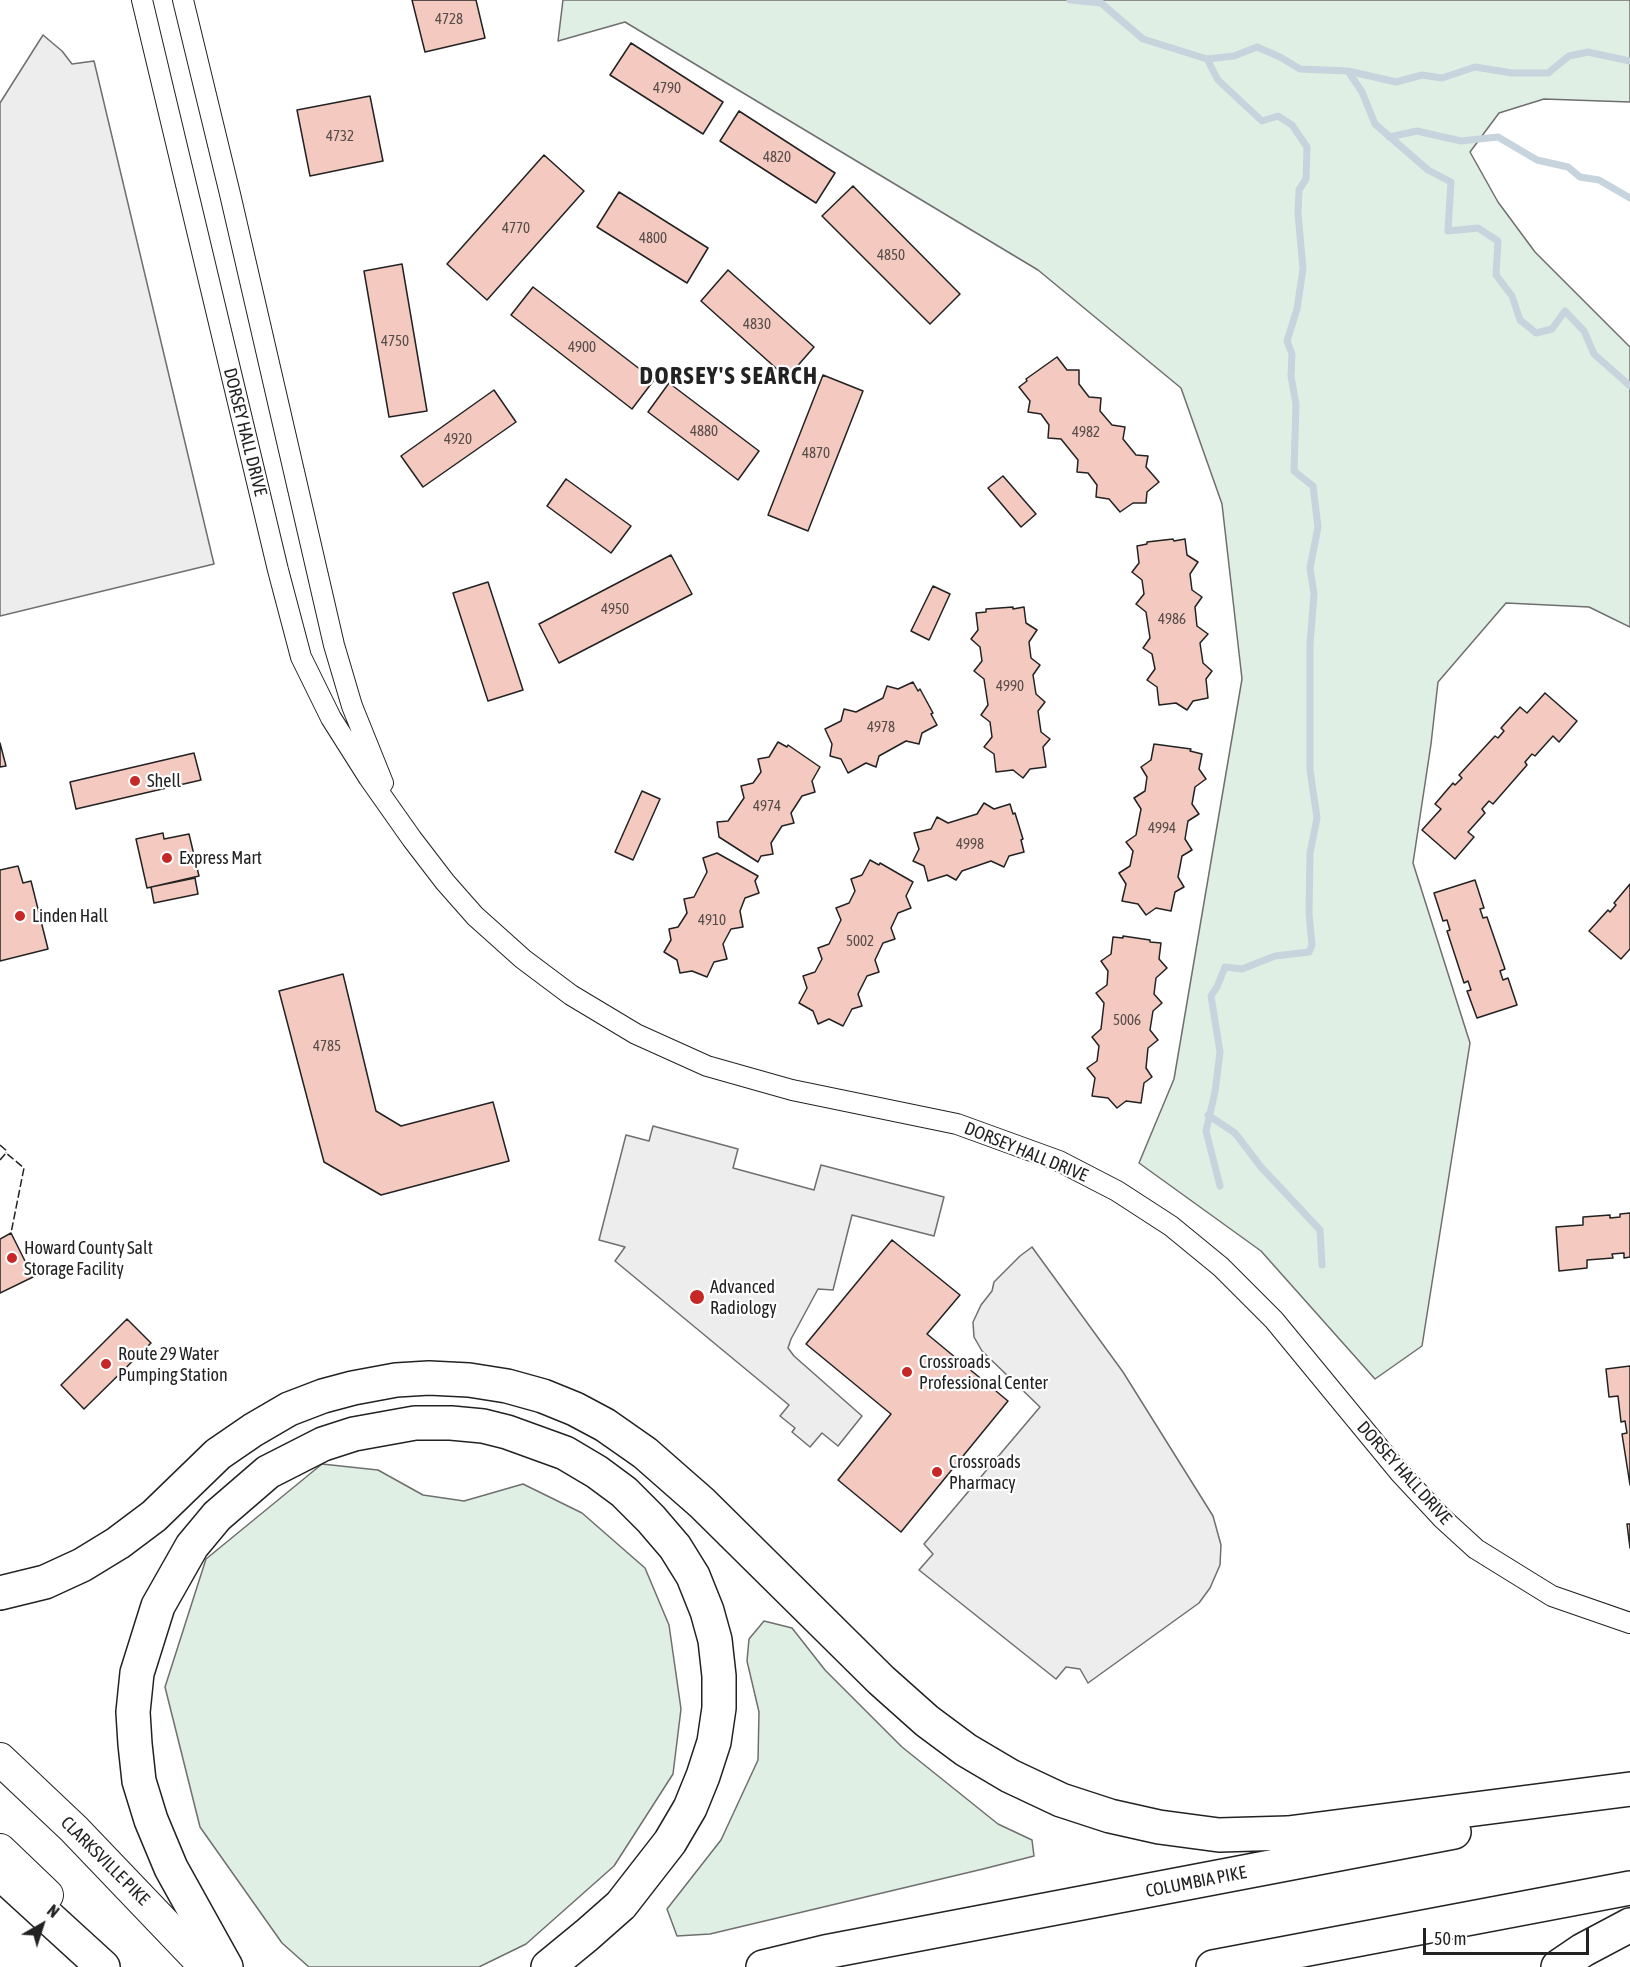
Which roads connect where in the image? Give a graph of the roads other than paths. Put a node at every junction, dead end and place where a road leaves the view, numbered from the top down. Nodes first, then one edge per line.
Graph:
1 (142, 0) edge
2 (183, 0) edge
3 (412, 839) junction
4 (0, 1593) edge
5 (1630, 1623) edge
6 (0, 1759) edge
7 (1630, 1789) edge
8 (1630, 1799) edge
9 (0, 1850) edge
10 (0, 1873) edge
11 (1630, 1888) edge
12 (1630, 1925) edge
13 (103, 1967) edge
14 (117, 1967) edge
15 (206, 1967) edge
16 (226, 1967) edge
17 (548, 1967) edge
18 (763, 1967) edge
19 (1213, 1967) edge
20 (1558, 1967) edge

1 - 3 street, DORSEY HALL DRIVE
2 - 3 street, DORSEY HALL DRIVE
3 - 5 street, DORSEY HALL DRIVE
4 - 7 highway
6 - 15 main road, CLARKSVILLE PIKE
8 - 18 highway, COLUMBIA PIKE
9 - 14 main road
10 - 13 highway
11 - 19 highway
12 - 20 highway
16 - 17 highway

